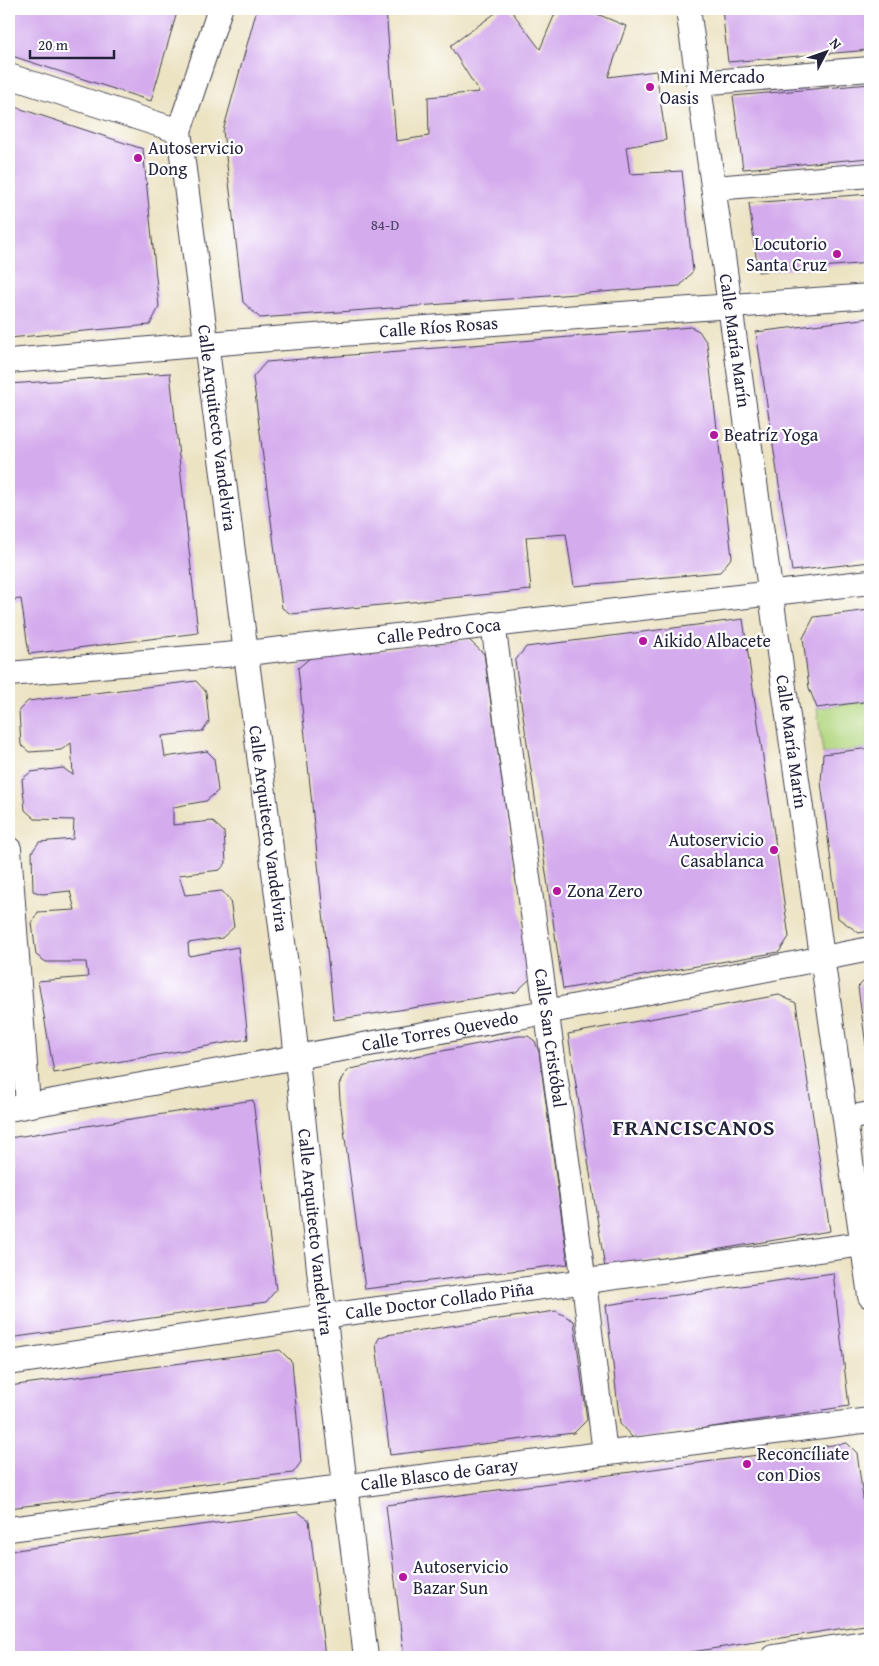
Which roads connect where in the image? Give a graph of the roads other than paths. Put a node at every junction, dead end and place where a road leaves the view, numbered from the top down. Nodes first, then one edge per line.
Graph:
1 (220, 9) edge
2 (688, 9) edge
3 (870, 69) edge
4 (9, 76) edge
5 (699, 83) junction
6 (179, 131) junction
7 (870, 175) edge
8 (715, 188) junction
9 (870, 296) edge
10 (730, 306) junction
11 (207, 344) junction
12 (9, 361) edge
13 (870, 582) edge
14 (770, 595) junction
15 (493, 624) junction
16 (247, 653) junction
17 (9, 674) edge
18 (9, 849) edge
19 (870, 949) edge
20 (823, 957) junction
21 (546, 1012) junction
22 (297, 1058) junction
23 (18, 1107) edge
24 (870, 1114) edge
25 (847, 1118) junction
26 (867, 1243) edge
27 (584, 1283) junction
28 (870, 1296) edge
29 (325, 1316) junction
30 (9, 1363) edge
31 (870, 1420) edge
32 (605, 1452) junction
33 (345, 1488) junction
34 (9, 1528) edge
35 (870, 1642) edge
36 (366, 1657) edge
37 (774, 1657) edge

1 - 6 street, Calle Arquitecto Vandelvira
2 - 5 street, Calle María Marín
3 - 5 street
4 - 6 street
5 - 8 street, Calle María Marín
6 - 11 street, Calle Arquitecto Vandelvira
7 - 8 street
8 - 10 street, Calle María Marín
9 - 10 street, Calle Ríos Rosas
10 - 11 street, Calle Ríos Rosas
10 - 14 street, Calle María Marín
11 - 12 street, Calle Ríos Rosas
11 - 16 street, Calle Arquitecto Vandelvira
13 - 14 street, Calle Pedro Coca
14 - 15 street, Calle Pedro Coca
14 - 20 street, Calle María Marín
15 - 16 street, Calle Pedro Coca
15 - 21 street, Calle San Cristóbal
16 - 17 street, Calle Pedro Coca
16 - 22 street, Calle Arquitecto Vandelvira
18 - 23 street
19 - 20 street, Calle Torres Quevedo
20 - 21 street, Calle Torres Quevedo
20 - 25 street, Calle María Marín
21 - 22 street, Calle Torres Quevedo
21 - 27 street, Calle San Cristóbal
22 - 23 street, Calle Torres Quevedo
22 - 29 street, Calle Arquitecto Vandelvira
24 - 25 street
25 - 26 street, Calle María Marín
26 - 27 street, Calle Doctor Collado Piña
26 - 28 street, Calle María Marín
27 - 29 street, Calle Doctor Collado Piña
27 - 32 street, Calle San Cristóbal
29 - 30 street, Calle Doctor Collado Piña
29 - 33 street, Calle Arquitecto Vandelvira
31 - 32 street, Calle Blasco de Garay
32 - 33 street, Calle Blasco de Garay
33 - 34 street, Calle Blasco de Garay
33 - 36 street, Calle Arquitecto Vandelvira
35 - 37 street

